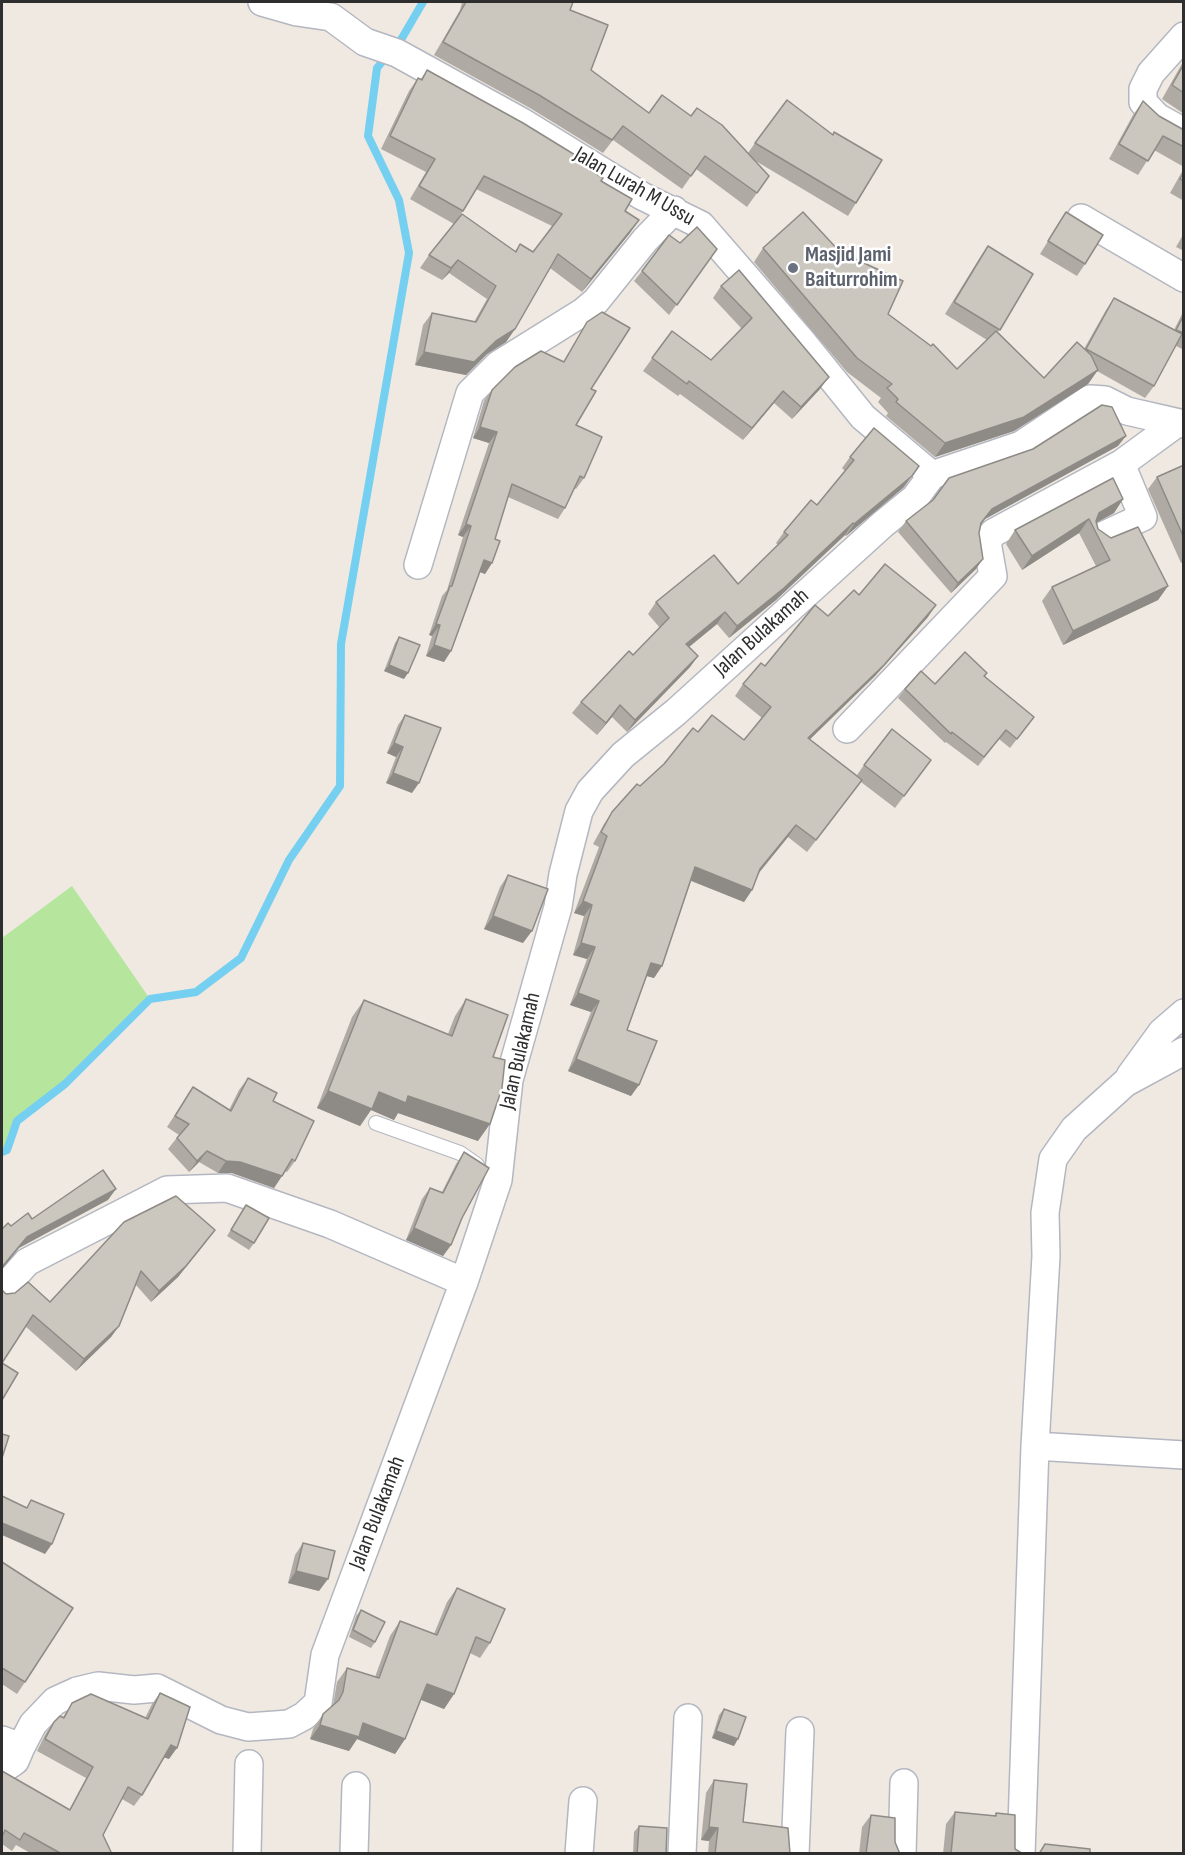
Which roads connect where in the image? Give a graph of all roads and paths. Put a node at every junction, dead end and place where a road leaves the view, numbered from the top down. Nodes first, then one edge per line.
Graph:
1 (262, 2) edge
2 (1184, 36) edge
3 (1184, 132) edge
4 (674, 210) junction
5 (1081, 218) edge
6 (1184, 278) edge
7 (1180, 423) edge
8 (1121, 464) junction
9 (932, 475) junction
10 (1102, 536) edge
11 (418, 565) dead end
12 (847, 729) dead end
13 (1184, 1013) edge
14 (1184, 1051) edge
15 (1125, 1083) junction
16 (376, 1123) edge
17 (498, 1180) junction
18 (464, 1282) junction
19 (2, 1290) edge
20 (1035, 1446) junction
21 (1184, 1455) edge
22 (688, 1718) dead end
23 (800, 1731) dead end
24 (11, 1744) edge
25 (249, 1764) dead end
26 (2, 1770) edge
27 (904, 1783) dead end
28 (356, 1786) dead end
29 (583, 1801) dead end
30 (247, 1854) edge
31 (354, 1854) edge
32 (579, 1854) edge
33 (682, 1854) edge
34 (795, 1854) edge
35 (902, 1854) edge
36 (1021, 1854) edge

1 - 4 street, Jalan Lurah M Ussu
2 - 3 street
4 - 9 street, Jalan Lurah M Ussu
4 - 11 street
5 - 6 street
7 - 8 street
7 - 9 street
8 - 10 street
8 - 12 street
9 - 17 street, Jalan Bulakamah
13 - 15 street
14 - 15 street
15 - 20 street
16 - 17 lane
17 - 18 street, Jalan Bulakamah
18 - 19 street
18 - 24 street, Jalan Bulakamah
20 - 21 street
20 - 36 street
22 - 33 street
23 - 34 street
24 - 26 street, Jalan Bulakamah
25 - 30 street
27 - 35 street
28 - 31 street
29 - 32 street

